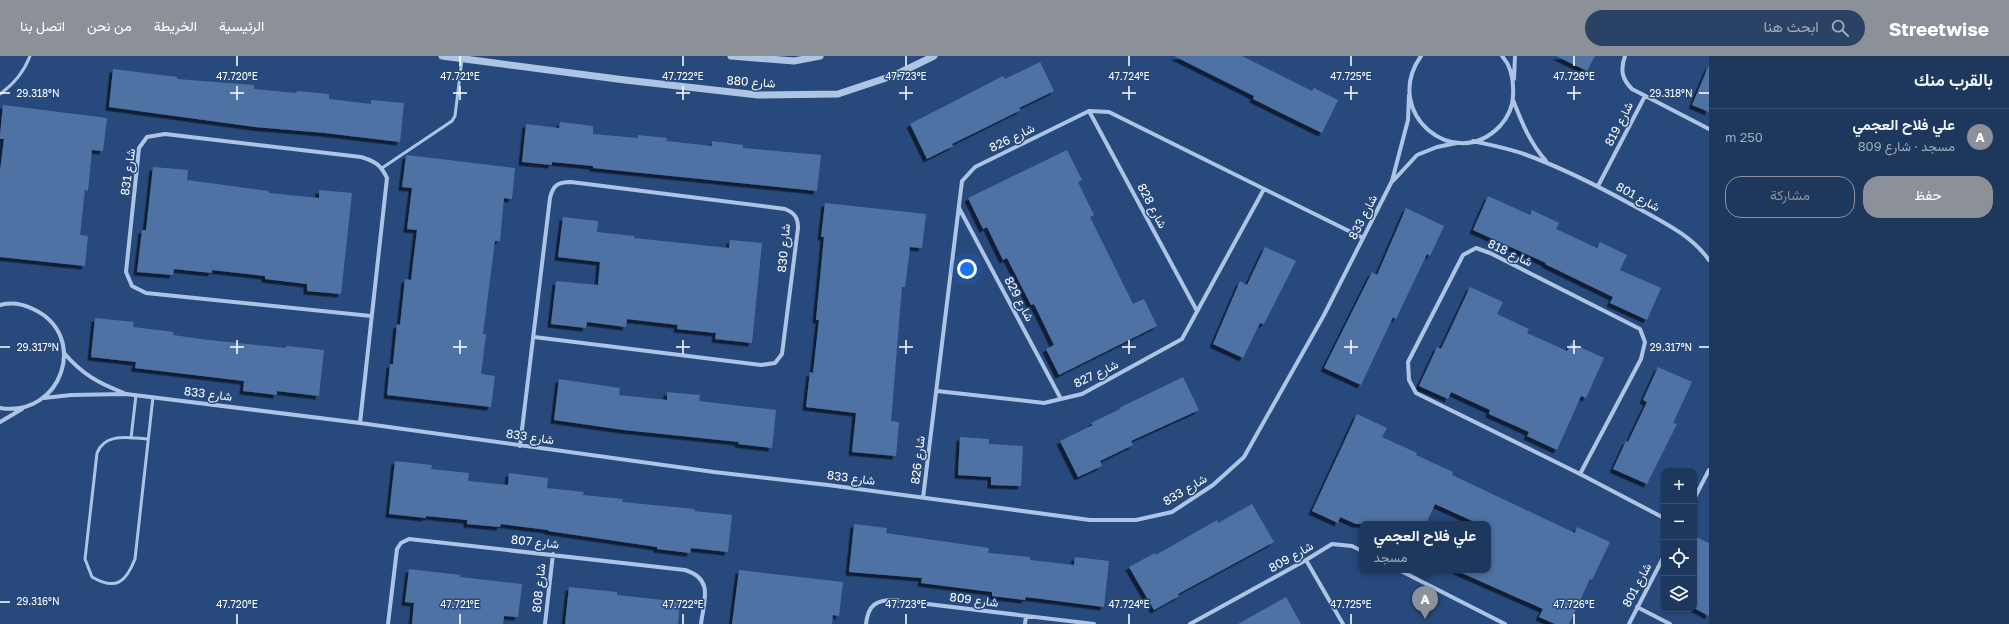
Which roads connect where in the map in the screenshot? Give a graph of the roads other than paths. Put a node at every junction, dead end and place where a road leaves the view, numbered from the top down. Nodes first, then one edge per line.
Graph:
1 (30, 56) edge
2 (442, 56) edge
3 (730, 56) edge
4 (820, 56) edge
5 (934, 56) edge
6 (1421, 56) edge
7 (1502, 56) edge
8 (1515, 56) edge
9 (1625, 56) edge
10 (462, 57) edge
11 (1514, 83) junction
12 (0, 94) edge
13 (1409, 96) junction
14 (1645, 96) junction
15 (1513, 100) junction
16 (1089, 111) junction
17 (1709, 129) edge
18 (1474, 141) junction
19 (1462, 142) junction
20 (1548, 163) junction
21 (382, 168) junction
22 (1392, 181) junction
23 (1598, 186) junction
24 (1264, 189) junction
25 (959, 208) junction
26 (1363, 238) junction
27 (1709, 260) edge
28 (0, 305) edge
29 (1197, 311) junction
30 (371, 316) junction
31 (534, 337) junction
32 (64, 352) junction
33 (937, 391) junction
34 (126, 394) junction
35 (136, 395) junction
36 (153, 397) junction
37 (44, 398) junction
38 (1061, 399) junction
39 (26, 407) junction
40 (0, 408) edge
41 (0, 422) edge
42 (360, 423) junction
43 (131, 438) junction
44 (148, 439) junction
45 (520, 446) junction
46 (1709, 470) edge
47 (1580, 474) junction
48 (1697, 493) edge
49 (923, 498) junction
50 (1661, 516) edge
51 (1359, 550) edge
52 (553, 554) junction
53 (1306, 560) junction
54 (1661, 562) edge
55 (1406, 573) edge
56 (1638, 607) junction
57 (1026, 616) junction
58 (388, 624) edge
59 (546, 624) edge
60 (701, 624) edge
61 (866, 624) edge
62 (1026, 624) edge
63 (1094, 624) edge
64 (1190, 624) edge
65 (1343, 624) edge
66 (1505, 624) edge
67 (1629, 624) edge
68 (1670, 624) edge

1 - 12 lane
2 - 10 street, شارع 880
3 - 4 street, شارع 880
5 - 10 street, شارع 880
6 - 13 street, شارع 833
7 - 11 street
8 - 11 street
9 - 14 street, شارع 819
10 - 21 lane
11 - 15 street
13 - 19 street
13 - 22 street, شارع 833
14 - 17 street
14 - 23 street, شارع 819
15 - 18 street
15 - 20 street, شارع 801
16 - 24 street, شارع 826
16 - 25 street, شارع 826
16 - 29 street, شارع 828
18 - 19 street
18 - 20 street, شارع 801
19 - 22 street, شارع 833
20 - 23 street, شارع 801
21 - 30 street
21 - 30 street, شارع 831
22 - 26 street, شارع 833
23 - 27 street, شارع 801
24 - 26 street, شارع 826
24 - 29 street, شارع 827
25 - 33 street, شارع 826
25 - 38 street, شارع 829
26 - 49 street, شارع 833
28 - 32 street
29 - 38 street, شارع 827
30 - 42 street
31 - 31 street, شارع 830
31 - 45 street, شارع 830
32 - 34 street, شارع 833
32 - 37 street
33 - 38 street, شارع 827
33 - 49 street, شارع 826
34 - 35 street, شارع 833
34 - 37 street, شارع 833
35 - 36 street, شارع 833
35 - 43 lane
36 - 42 street, شارع 833
36 - 44 lane
37 - 39 street
39 - 40 street
39 - 41 street
42 - 45 street, شارع 833
43 - 44 lane
43 - 44 lane
45 - 49 street, شارع 833
46 - 48 street
47 - 47 street, شارع 818
47 - 50 street, شارع 818
51 - 53 street, شارع 809
52 - 58 street, شارع 807
52 - 59 street, شارع 808
52 - 60 street, شارع 807
53 - 64 street, شارع 809
53 - 65 street
54 - 56 street, شارع 801
55 - 66 street
56 - 67 street, شارع 801
56 - 68 street
57 - 61 street, شارع 809
57 - 62 street
57 - 63 street, شارع 809

